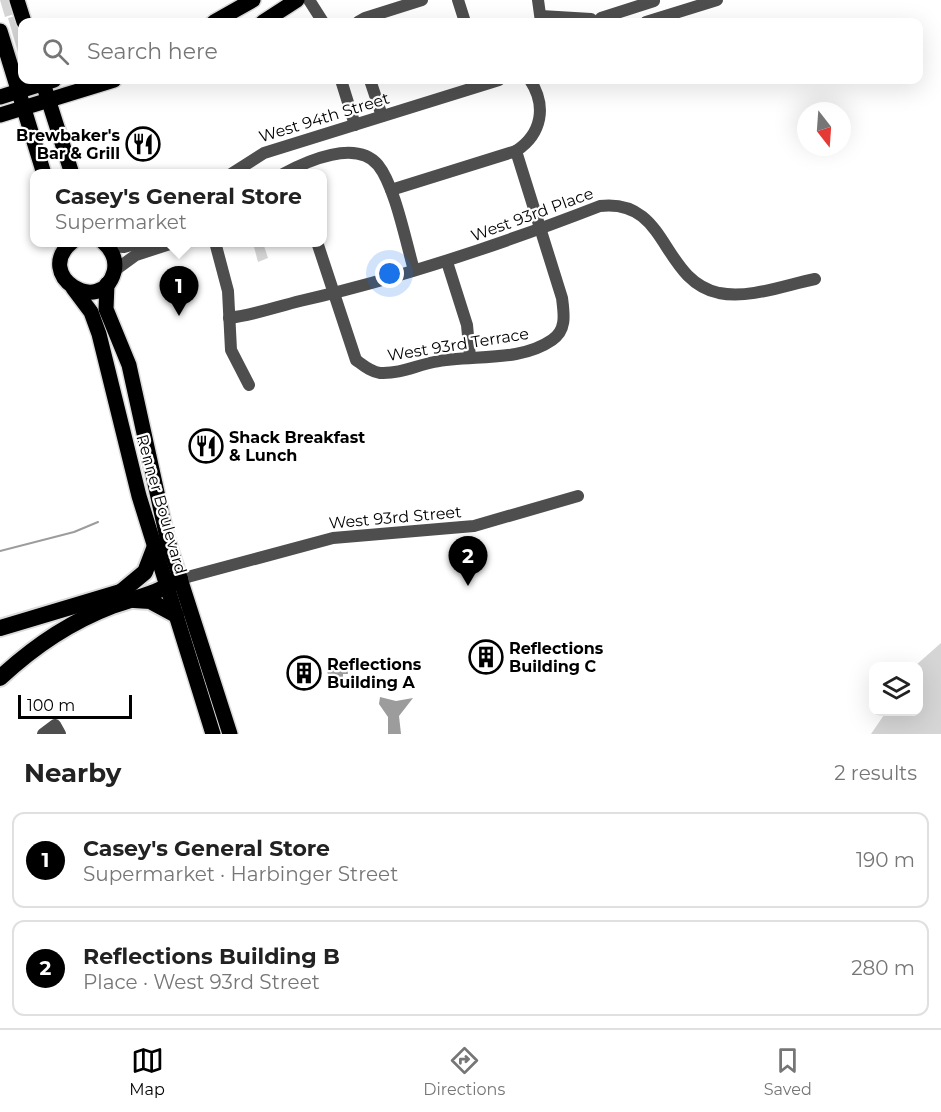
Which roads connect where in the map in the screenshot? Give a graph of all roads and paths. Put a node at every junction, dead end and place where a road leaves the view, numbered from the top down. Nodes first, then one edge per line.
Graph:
1 (17, 0) edge
2 (253, 0) edge
3 (297, 0) edge
4 (309, 0) edge
5 (422, 0) edge
6 (458, 0) edge
7 (538, 0) edge
8 (654, 0) edge
9 (717, 0) edge
10 (23, 18) edge
11 (221, 18) edge
12 (269, 18) edge
13 (320, 18) edge
14 (365, 18) edge
15 (464, 18) edge
16 (541, 18) edge
17 (601, 18) edge
18 (659, 18) joint
19 (0, 31) edge
20 (37, 84) edge
21 (46, 84) edge
22 (100, 84) edge
23 (342, 84) edge
24 (371, 84) edge
25 (478, 84) edge
26 (532, 84) edge
27 (18, 90) junction
28 (0, 97) edge
29 (48, 99) junction
30 (24, 108) junction
31 (0, 115) edge
32 (381, 116) junction
33 (355, 125) junction
34 (516, 151) junction
35 (42, 169) edge
36 (70, 169) edge
37 (246, 169) edge
38 (295, 169) edge
39 (391, 190) junction
40 (539, 230) junction
41 (67, 247) edge
42 (108, 247) edge
43 (163, 247) edge
44 (216, 247) edge
45 (319, 247) edge
46 (447, 262) junction
47 (414, 270) junction
48 (111, 277) junction
49 (815, 279) dead end
50 (73, 288) junction
51 (333, 295) junction
52 (229, 318) junction
53 (470, 357) junction
54 (249, 385) dead end
55 (578, 496) dead end
56 (154, 546) junction
57 (171, 582) junction
58 (126, 596) junction
59 (176, 615) junction
60 (0, 628) edge
61 (0, 678) edge
62 (43, 734) edge
63 (60, 734) edge
64 (213, 734) edge
65 (230, 734) edge

1 - 10 main road
2 - 11 main road
3 - 12 main road
4 - 13 street
5 - 14 street
6 - 15 street
7 - 16 street
8 - 17 street
8 - 18 street
9 - 18 street
19 - 27 main road
20 - 27 main road
21 - 29 main road
22 - 29 main road
23 - 33 street
24 - 32 street
25 - 32 street, West 94th Street
26 - 34 street
27 - 28 main road
27 - 30 main road
29 - 30 main road
29 - 36 main road
30 - 31 main road
30 - 35 main road
32 - 33 street, West 94th Street
33 - 37 street, West 94th Street
34 - 39 street
34 - 40 street
38 - 39 street
39 - 47 street
40 - 46 street, West 93rd Place
40 - 49 street, West 93rd Place
40 - 53 street, West 93rd Terrace
41 - 50 main road, Renner Boulevard
42 - 48 main road, Renner Boulevard
43 - 48 street
44 - 52 street
45 - 51 street
46 - 47 street, West 93rd Place
46 - 53 street
47 - 51 street, West 93rd Place
48 - 50 main road
48 - 57 main road, Renner Boulevard
50 - 56 main road, Renner Boulevard
51 - 52 street, West 93rd Place
51 - 53 street, West 93rd Terrace
52 - 54 street
55 - 57 street, West 93rd Street
56 - 57 main road, Renner Boulevard
56 - 58 highway
57 - 58 highway
57 - 59 main road, Renner Boulevard
57 - 65 main road, Renner Boulevard
58 - 59 highway
58 - 60 highway
58 - 61 highway
59 - 64 main road, Renner Boulevard
62 - 63 street

